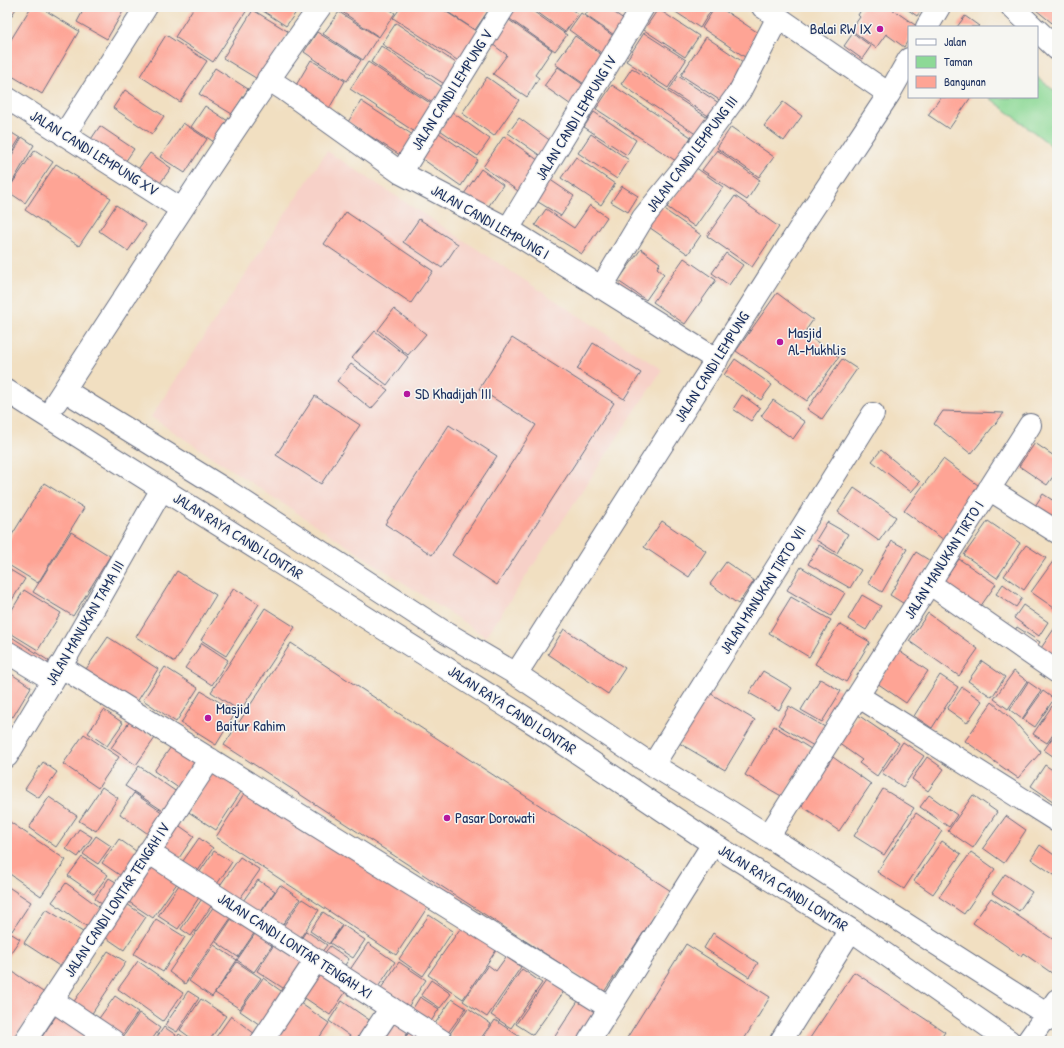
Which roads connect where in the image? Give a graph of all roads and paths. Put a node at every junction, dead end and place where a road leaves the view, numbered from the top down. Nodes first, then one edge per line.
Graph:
1 (146, 7) edge
2 (320, 7) edge
3 (504, 7) edge
4 (644, 7) edge
5 (939, 7) edge
6 (1012, 7) edge
7 (771, 12) edge
8 (928, 26) edge
9 (1032, 26) edge
10 (1038, 31) edge
11 (1057, 49) edge
12 (908, 62) edge
13 (268, 80) junction
14 (889, 94) junction
15 (7, 98) edge
16 (64, 135) junction
17 (401, 172) junction
18 (181, 209) junction
19 (508, 229) junction
20 (601, 288) junction
21 (717, 360) junction
22 (64, 390) junction
23 (7, 391) edge
24 (873, 414) dead end
25 (47, 415) junction
26 (1030, 425) dead end
27 (162, 489) junction
28 (989, 489) junction
29 (229, 492) junction
30 (211, 520) junction
31 (1057, 532) edge
32 (929, 583) junction
33 (441, 630) junction
34 (7, 652) edge
35 (425, 654) junction
36 (1057, 672) edge
37 (56, 673) junction
38 (516, 674) junction
39 (858, 696) junction
40 (567, 709) junction
41 (550, 735) junction
42 (7, 756) edge
43 (210, 759) junction
44 (648, 762) junction
45 (628, 787) junction
46 (1057, 822) edge
47 (768, 837) junction
48 (713, 844) junction
49 (148, 852) junction
50 (851, 930) junction
51 (316, 960) junction
52 (52, 1000) junction
53 (391, 1008) junction
54 (610, 1008) junction
55 (1054, 1012) edge
56 (25, 1041) edge
57 (113, 1041) edge
58 (262, 1041) edge
59 (370, 1041) edge
60 (442, 1041) edge
61 (589, 1041) edge
62 (781, 1041) edge
63 (1009, 1041) edge
64 (1028, 1041) edge

1 - 16 street
2 - 13 street
3 - 17 street, JALAN CANDI LEMPUNG V
4 - 19 street, JALAN CANDI LEMPUNG IV
5 - 8 street
6 - 9 street
7 - 14 street
7 - 20 street, JALAN CANDI LEMPUNG III
10 - 11 street
12 - 14 street, JALAN CANDI LEMPUNG
13 - 17 street, JALAN CANDI LEMPUNG I
13 - 18 street
14 - 21 street, JALAN CANDI LEMPUNG
15 - 16 street, JALAN CANDI LEMPUNG XV
16 - 18 street, JALAN CANDI LEMPUNG XV
17 - 19 street, JALAN CANDI LEMPUNG I
18 - 22 street
19 - 20 street, JALAN CANDI LEMPUNG I
20 - 21 street, JALAN CANDI LEMPUNG I
21 - 38 street, JALAN CANDI LEMPUNG
22 - 25 street
22 - 29 street, JALAN RAYA CANDI LONTAR
23 - 25 street, JALAN RAYA CANDI LONTAR
24 - 44 street, JALAN MANUKAN TIRTO VII
25 - 27 street, JALAN RAYA CANDI LONTAR
26 - 28 street, JALAN MANUKAN TIRTO I
27 - 30 street, JALAN RAYA CANDI LONTAR
27 - 37 street, JALAN MANUKAN TAMA III
28 - 31 street
28 - 32 street, JALAN MANUKAN TIRTO I
29 - 30 street
29 - 33 street, JALAN RAYA CANDI LONTAR
30 - 35 street, JALAN RAYA CANDI LONTAR
32 - 36 street
32 - 39 street, JALAN MANUKAN TIRTO I
33 - 35 street
33 - 38 street, JALAN RAYA CANDI LONTAR
34 - 37 street
35 - 41 street, JALAN RAYA CANDI LONTAR
37 - 42 street, JALAN MANUKAN TAMA III
37 - 43 street
38 - 40 street, JALAN RAYA CANDI LONTAR
39 - 46 street
39 - 47 street, JALAN MANUKAN TIRTO I
40 - 41 street
40 - 44 street, JALAN RAYA CANDI LONTAR
41 - 45 street, JALAN RAYA CANDI LONTAR
43 - 49 street, JALAN CANDI LONTAR TENGAH IV
43 - 54 street
44 - 45 street, JALAN MANUKAN TIRTO VII
44 - 47 street, JALAN RAYA CANDI LONTAR
45 - 48 street, JALAN RAYA CANDI LONTAR
47 - 55 street, JALAN RAYA CANDI LONTAR
48 - 50 street, JALAN RAYA CANDI LONTAR
48 - 54 street
49 - 51 street, JALAN CANDI LONTAR TENGAH XI
49 - 52 street, JALAN CANDI LONTAR TENGAH IV
50 - 62 street
50 - 63 street, JALAN RAYA CANDI LONTAR
51 - 53 street, JALAN CANDI LONTAR TENGAH XI
51 - 58 street
52 - 56 street, JALAN CANDI LONTAR TENGAH IV
52 - 57 street
53 - 59 street
53 - 60 street, JALAN CANDI LONTAR TENGAH XI
54 - 61 street
55 - 64 street

